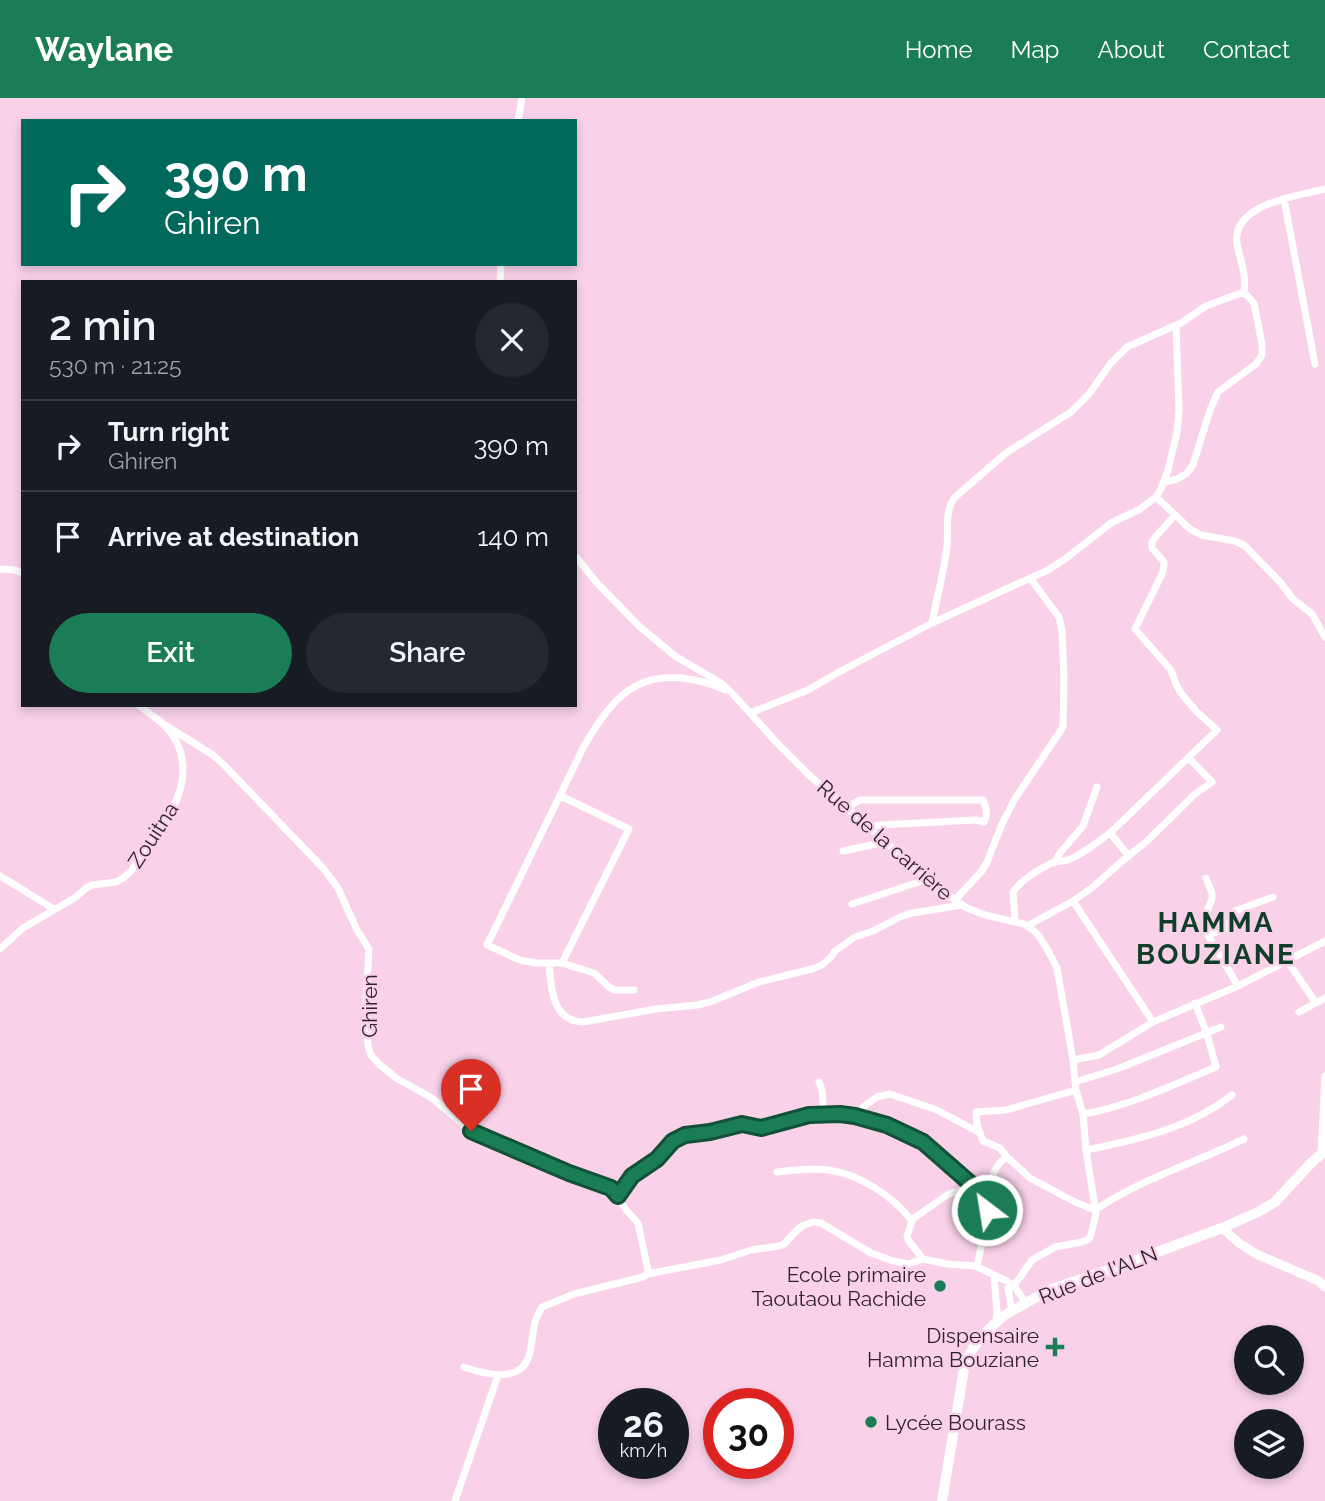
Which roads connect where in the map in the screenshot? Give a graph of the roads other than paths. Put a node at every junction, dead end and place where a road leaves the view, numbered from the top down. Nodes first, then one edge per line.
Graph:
1 (522, 98) edge
2 (519, 119) edge
3 (1325, 189) edge
4 (1284, 199) junction
5 (1244, 292) junction
6 (1176, 325) junction
7 (1315, 364) dead end
8 (1164, 482) junction
9 (1156, 497) junction
10 (1175, 515) junction
11 (577, 558) edge
12 (0, 569) edge
13 (21, 572) edge
14 (1030, 578) junction
15 (932, 623) junction
16 (1325, 637) edge
17 (733, 694) junction
18 (141, 707) edge
19 (750, 713) junction
20 (164, 725) junction
21 (1189, 758) junction
22 (1097, 787) dead end
23 (561, 796) junction
24 (848, 807) junction
25 (870, 827) junction
26 (1110, 833) junction
27 (886, 842) junction
28 (843, 851) dead end
29 (1129, 856) junction
30 (1054, 863) junction
31 (0, 876) edge
32 (1206, 878) dead end
33 (928, 879) junction
34 (1273, 897) dead end
35 (1073, 901) junction
36 (958, 902) junction
37 (852, 904) dead end
38 (54, 909) junction
39 (1014, 921) junction
40 (1027, 926) junction
41 (1208, 935) junction
42 (1325, 941) edge
43 (0, 949) edge
44 (1288, 962) junction
45 (549, 963) junction
46 (562, 963) junction
47 (1238, 986) junction
48 (634, 990) dead end
49 (1325, 998) edge
50 (1195, 1003) junction
51 (1316, 1003) junction
52 (1299, 1012) dead end
53 (1153, 1021) junction
54 (1221, 1027) dead end
55 (1207, 1034) junction
56 (1073, 1060) junction
57 (1325, 1076) edge
58 (819, 1082) dead end
59 (1075, 1086) junction
60 (1232, 1095) dead end
61 (824, 1114) junction
62 (1083, 1114) junction
63 (863, 1118) junction
64 (981, 1133) junction
65 (1244, 1139) dead end
66 (1086, 1150) junction
67 (1323, 1152) edge
68 (1007, 1157) junction
69 (778, 1172) dead end
70 (974, 1185) junction
71 (618, 1196) junction
72 (985, 1202) junction
73 (1095, 1210) junction
74 (912, 1221) junction
75 (1222, 1228) junction
76 (923, 1259) junction
77 (977, 1266) junction
78 (647, 1274) junction
79 (994, 1275) junction
80 (1325, 1287) edge
81 (1011, 1288) junction
82 (1026, 1303) junction
83 (1012, 1311) junction
84 (996, 1323) junction
85 (464, 1367) dead end
86 (498, 1375) junction
87 (455, 1501) edge
88 (942, 1501) edge

1 - 2 street
3 - 4 street
4 - 5 street
4 - 7 street
5 - 6 street
5 - 8 street
6 - 8 street
6 - 15 street
8 - 9 street
9 - 10 street
9 - 14 street
10 - 16 street
10 - 21 street
11 - 17 street, Rue de la carrière
12 - 13 street
14 - 15 street
14 - 36 street
15 - 19 street
17 - 19 street, Rue de la carrière
17 - 23 street
18 - 20 street, Zouitna
19 - 24 street, Rue de la carrière
20 - 38 street, Zouitna
20 - 71 street, Ghiren
21 - 26 street
21 - 29 street
22 - 30 street
23 - 45 street
23 - 46 street
24 - 25 street, Rue de la carrière
24 - 25 street
25 - 27 street, Rue de la carrière
26 - 29 street
26 - 30 street
27 - 28 street
27 - 33 street, Rue de la carrière
29 - 35 street
30 - 39 street
31 - 38 street
32 - 41 street
33 - 36 street, Rue de la carrière
33 - 37 street
34 - 41 street
35 - 40 street
35 - 53 street
36 - 39 street, Rue de la carrière
36 - 45 street
38 - 43 street, Zouitna
39 - 40 street, Rue de la carrière
40 - 56 street
41 - 47 street
42 - 44 street
44 - 47 street
44 - 51 street
45 - 46 street
46 - 48 street
47 - 50 street
49 - 51 street
50 - 53 street
50 - 55 street
51 - 52 street
53 - 56 street
54 - 55 street
55 - 59 street
55 - 62 street
56 - 59 street
57 - 67 street
58 - 61 street
59 - 62 street
59 - 64 street
60 - 66 street
61 - 63 street
61 - 71 street
62 - 66 street
63 - 64 street
63 - 70 street
64 - 68 street
65 - 73 street
66 - 73 street
67 - 75 main road, Rue de l'ALN
68 - 72 street
68 - 73 street
69 - 74 street
70 - 72 street
70 - 74 street
71 - 78 street, Ghiren
72 - 77 street
73 - 81 street
74 - 76 street
75 - 80 street
75 - 82 main road, Rue de l'ALN
76 - 77 street
76 - 78 street
77 - 79 street
78 - 86 street
79 - 81 street
79 - 84 street
81 - 82 street
81 - 83 street
82 - 83 main road, Rue de l'ALN
83 - 84 main road, Rue de l'ALN
84 - 88 main road, Rue de l'ALN
85 - 86 street
86 - 87 street

